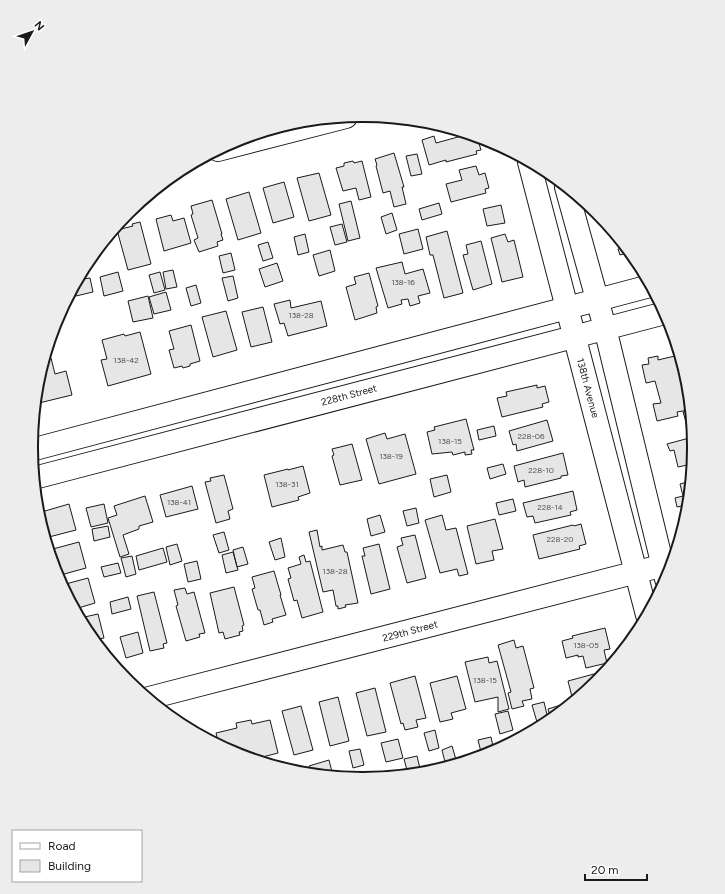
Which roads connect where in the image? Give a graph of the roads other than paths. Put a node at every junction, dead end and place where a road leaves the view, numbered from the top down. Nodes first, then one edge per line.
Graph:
1 (301, 129) edge
2 (269, 137) edge
3 (531, 170) edge
4 (569, 197) edge
5 (645, 287) edge
6 (597, 300) junction
7 (567, 308) junction
8 (659, 315) edge
9 (605, 328) junction
10 (575, 335) junction
11 (38, 448) edge
12 (40, 476) edge
13 (665, 563) edge
14 (663, 569) edge
15 (636, 572) junction
16 (645, 607) edge
17 (156, 696) edge

1 - 2 street
3 - 7 street, 138th Avenue
4 - 6 street
5 - 6 street
6 - 7 street
6 - 9 street
7 - 10 street, 138th Avenue
7 - 11 street
8 - 9 street, 228th Street
9 - 10 street, 228th Street
9 - 13 street
10 - 12 street, 228th Street
10 - 15 street, 138th Avenue
14 - 15 street, 229th Street
15 - 16 street, 138th Avenue
15 - 17 street, 229th Street

